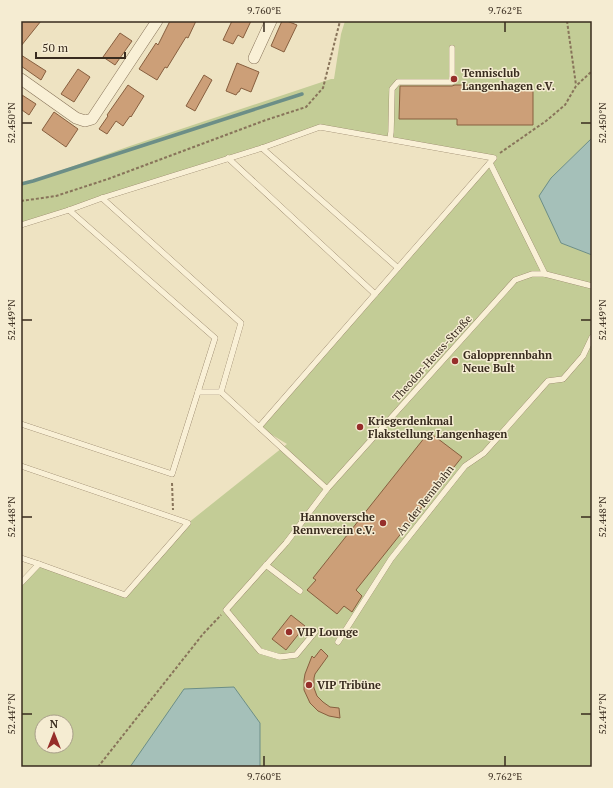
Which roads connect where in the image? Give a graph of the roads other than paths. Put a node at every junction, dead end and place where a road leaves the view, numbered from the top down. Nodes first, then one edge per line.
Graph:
1 (157, 21) edge
2 (271, 21) edge
3 (452, 48) dead end
4 (254, 58) dead end
5 (21, 79) edge
6 (390, 139) junction
7 (262, 148) junction
8 (228, 158) junction
9 (490, 163) junction
10 (102, 198) junction
11 (70, 210) junction
12 (21, 225) edge
13 (398, 268) junction
14 (545, 274) junction
15 (592, 286) edge
16 (375, 294) junction
17 (592, 337) edge
18 (198, 392) junction
19 (221, 392) junction
20 (21, 424) edge
21 (259, 428) junction
22 (21, 466) edge
23 (327, 489) junction
24 (21, 558) edge
25 (38, 564) junction
26 (266, 565) junction
27 (21, 583) edge
28 (300, 591) dead end
29 (315, 632) dead end
30 (338, 642) dead end

1 - 5 street
2 - 4 street
3 - 6 lane
6 - 7 lane
6 - 9 lane
7 - 8 lane
7 - 13 lane
8 - 10 lane
8 - 16 lane
9 - 13 lane
9 - 14 lane
10 - 11 lane
10 - 19 lane
11 - 12 lane
11 - 18 lane
13 - 16 lane
14 - 15 lane
14 - 23 lane, Theodor-Heuss-Straße
16 - 21 lane
17 - 30 lane, An der Rennbahn
18 - 19 lane
18 - 20 lane
19 - 21 lane
21 - 23 lane
22 - 25 lane
23 - 26 lane, Theodor-Heuss-Straße
24 - 25 lane
25 - 27 lane
26 - 28 lane
26 - 29 lane, Theodor-Heuss-Straße

